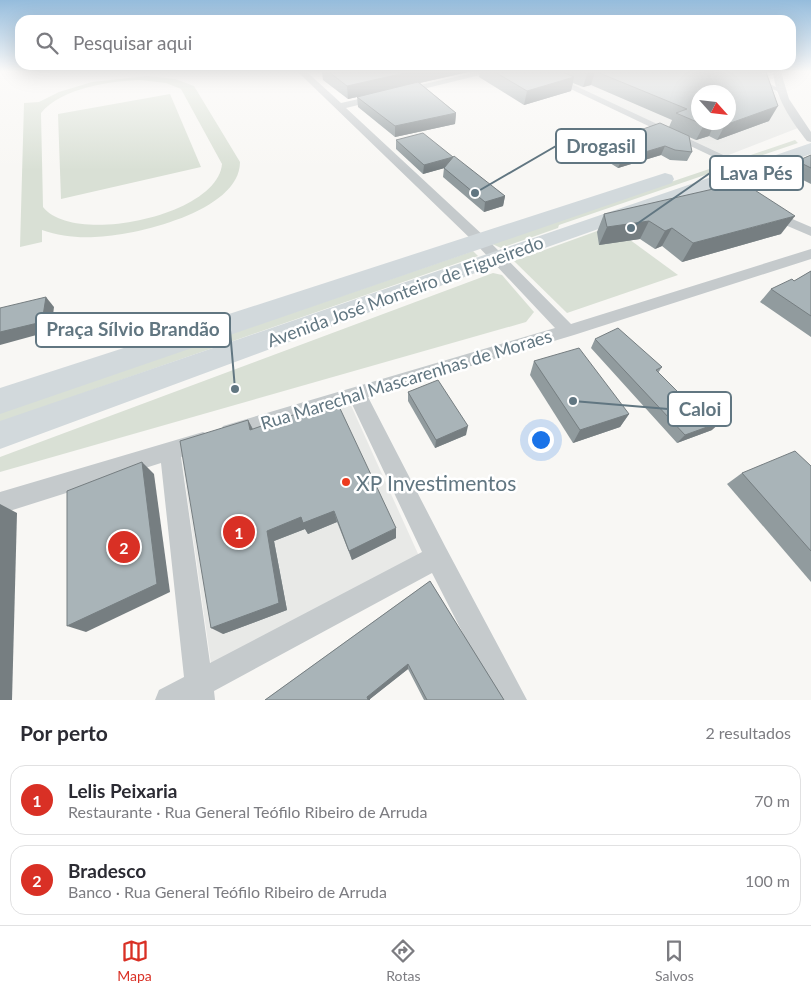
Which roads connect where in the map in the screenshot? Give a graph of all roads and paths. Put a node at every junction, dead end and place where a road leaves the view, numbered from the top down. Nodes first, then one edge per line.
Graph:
1 (336, 105) edge
2 (348, 105) edge
3 (609, 105) edge
4 (787, 105) edge
5 (338, 107) junction
6 (805, 137) edge
7 (761, 146) dead end
8 (726, 159) junction
9 (679, 174) dead end
10 (710, 181) junction
11 (759, 208) edge
12 (811, 232) edge
13 (489, 248) junction
14 (811, 254) edge
15 (568, 331) junction
16 (356, 392) junction
17 (0, 402) edge
18 (0, 435) edge
19 (170, 451) junction
20 (0, 503) edge
21 (437, 557) junction
22 (199, 692) edge
23 (169, 700) edge
24 (513, 700) edge

1 - 5 street
2 - 5 street
3 - 8 street
4 - 6 street
5 - 13 street
6 - 10 main road, Avenida José Monteiro de Figueiredo
7 - 8 main road
8 - 10 main road
9 - 13 main road
10 - 13 main road, Avenida José Monteiro de Figueiredo
11 - 12 street
13 - 15 street
13 - 17 main road, Avenida José Monteiro de Figueiredo
13 - 18 main road, Avenida José Monteiro de Figueiredo
14 - 15 street, Rua Marechal Mascarenhas de Moraes
15 - 16 street, Rua Marechal Mascarenhas de Moraes
16 - 19 street, Rua Marechal Mascarenhas de Moraes
16 - 21 street
19 - 20 street, Rua Marechal Mascarenhas de Moraes
19 - 22 street
21 - 22 street
21 - 24 street
22 - 23 street

